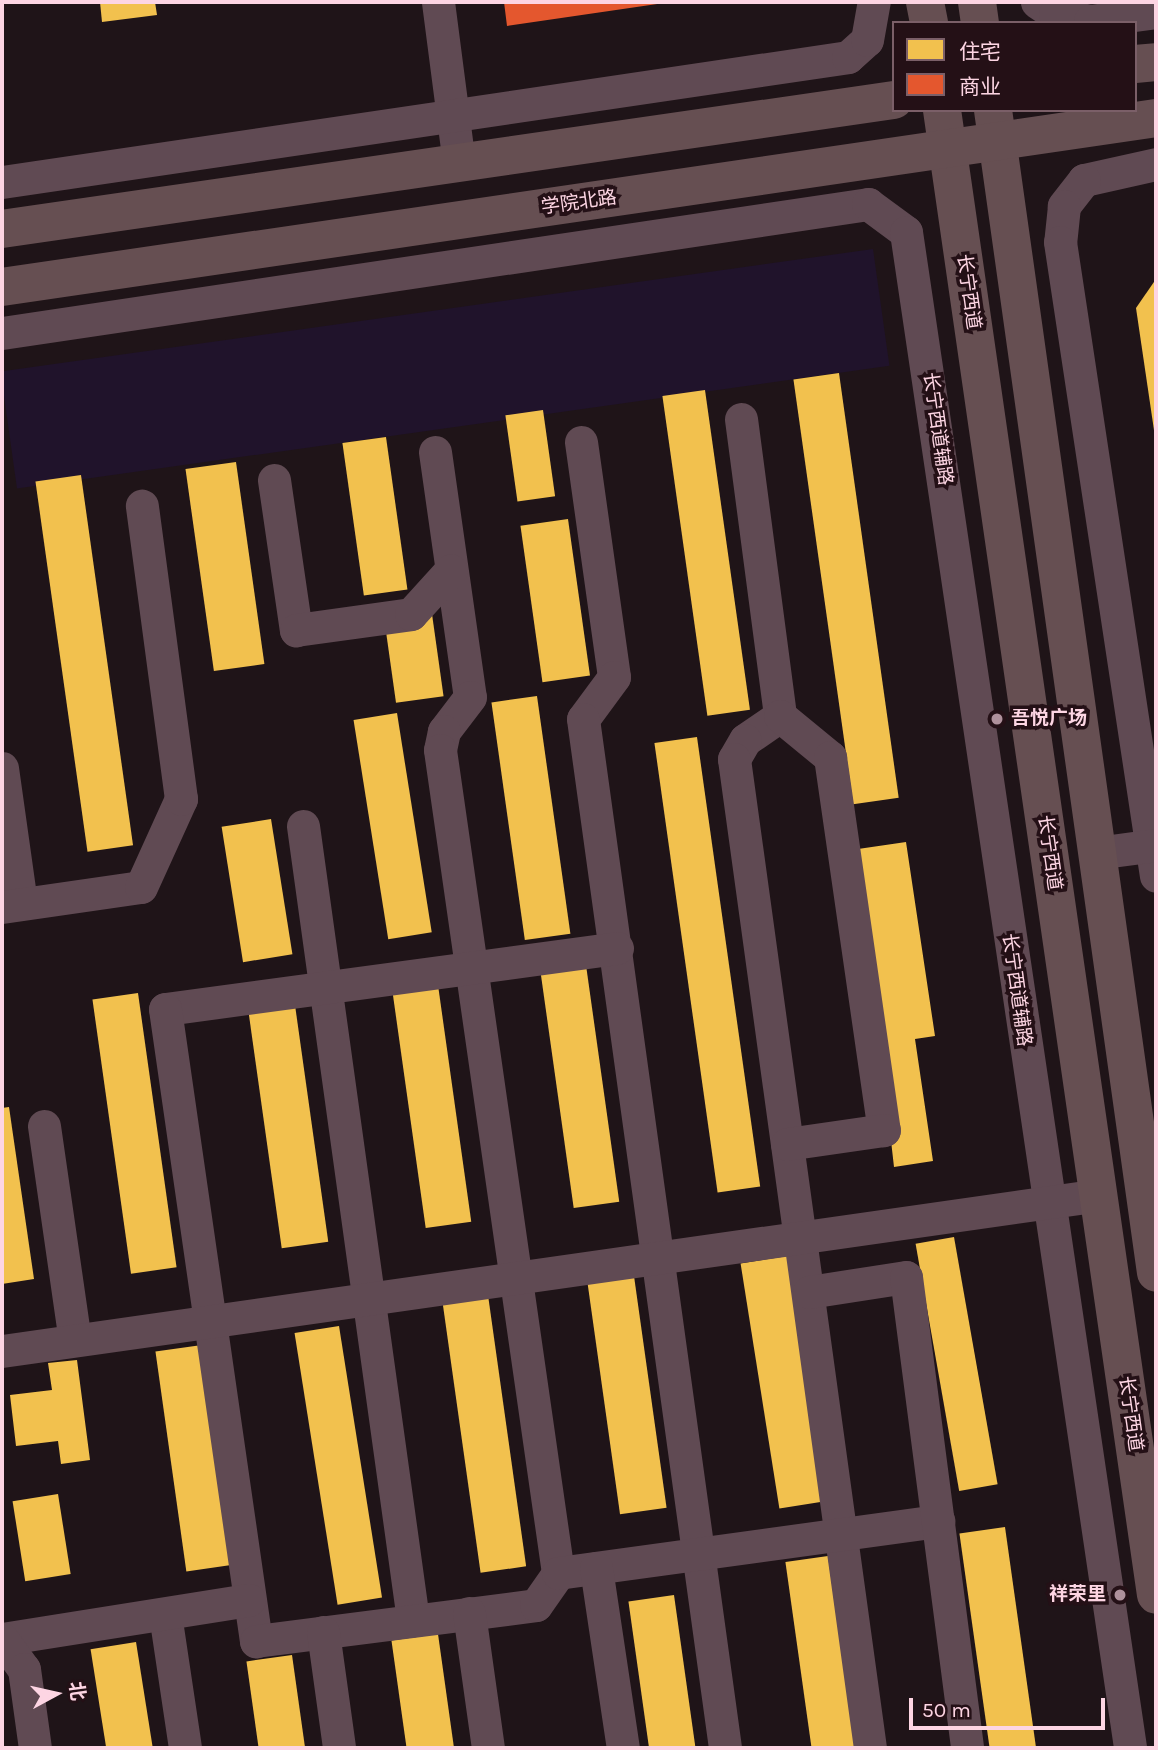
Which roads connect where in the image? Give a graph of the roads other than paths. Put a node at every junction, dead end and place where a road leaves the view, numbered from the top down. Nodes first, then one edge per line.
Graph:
1 (438, 2) edge
2 (925, 2) edge
3 (977, 2) edge
4 (1037, 2) edge
5 (1156, 12) edge
6 (874, 13) edge
7 (929, 21) edge
8 (980, 21) edge
9 (1156, 62) edge
10 (1137, 64) edge
11 (892, 100) edge
12 (942, 112) edge
13 (453, 117) junction
14 (1156, 118) edge
15 (995, 127) edge
16 (948, 150) junction
17 (459, 163) junction
18 (1156, 164) edge
19 (2, 182) edge
20 (2, 229) edge
21 (2, 287) edge
22 (2, 333) edge
23 (741, 419) dead end
24 (581, 442) dead end
25 (435, 452) dead end
26 (274, 480) dead end
27 (142, 506) dead end
28 (451, 570) junction
29 (779, 716) junction
30 (2, 768) edge
31 (303, 826) dead end
32 (1096, 853) junction
33 (1155, 855) edge
34 (11, 905) edge
35 (617, 948) junction
36 (473, 967) junction
37 (326, 987) junction
38 (44, 1126) dead end
39 (787, 1144) junction
40 (1099, 1195) junction
41 (1046, 1201) junction
42 (801, 1236) junction
43 (659, 1256) junction
44 (1156, 1273) edge
45 (516, 1277) junction
46 (809, 1292) junction
47 (368, 1298) junction
48 (210, 1321) junction
49 (75, 1340) junction
50 (2, 1350) edge
51 (938, 1521) junction
52 (841, 1534) junction
53 (698, 1553) junction
54 (596, 1568) junction
55 (558, 1573) junction
56 (1156, 1595) edge
57 (249, 1600) junction
58 (469, 1613) junction
59 (165, 1614) junction
60 (413, 1620) junction
61 (323, 1632) junction
62 (2, 1639) edge
63 (13, 1678) edge
64 (35, 1748) edge
65 (185, 1748) edge
66 (339, 1748) edge
67 (488, 1748) edge
68 (623, 1748) edge
69 (725, 1748) edge
70 (870, 1748) edge
71 (967, 1748) edge
72 (1130, 1748) edge

1 - 13 street
2 - 7 main road
3 - 8 main road
4 - 5 street
6 - 13 street
9 - 10 main road
11 - 17 main road
12 - 16 main road, 长宁西道
13 - 17 street
13 - 19 street
14 - 15 main road, 学院北路
15 - 16 main road, 学院北路
15 - 32 main road
16 - 21 main road, 学院北路
16 - 40 main road, 长宁西道
17 - 20 main road
18 - 33 street
22 - 41 street, 长宁西道辅路
23 - 29 street
24 - 35 street
25 - 28 street
26 - 28 street
27 - 34 street
28 - 36 street
29 - 39 street
29 - 39 street
30 - 34 street
31 - 37 street
32 - 33 street
32 - 44 main road
35 - 36 street
35 - 43 street
36 - 37 street
36 - 45 street
37 - 47 street
37 - 48 street
38 - 49 street
39 - 42 street
40 - 41 street
40 - 56 main road, 长宁西道
41 - 42 street
41 - 72 street, 长宁西道辅路
42 - 43 street
42 - 46 street
43 - 45 street
43 - 53 street
45 - 47 street
45 - 55 street
46 - 51 street
46 - 52 street
47 - 48 street
47 - 60 street
48 - 49 street
48 - 57 street
49 - 50 street
51 - 52 street
51 - 71 street
52 - 53 street
52 - 70 street
53 - 54 street
53 - 69 street
54 - 55 street
54 - 68 street
55 - 58 street
57 - 59 street
57 - 61 street
58 - 60 street
58 - 67 street
59 - 62 street
59 - 65 street
60 - 61 street
61 - 66 street
62 - 63 street
63 - 64 street

